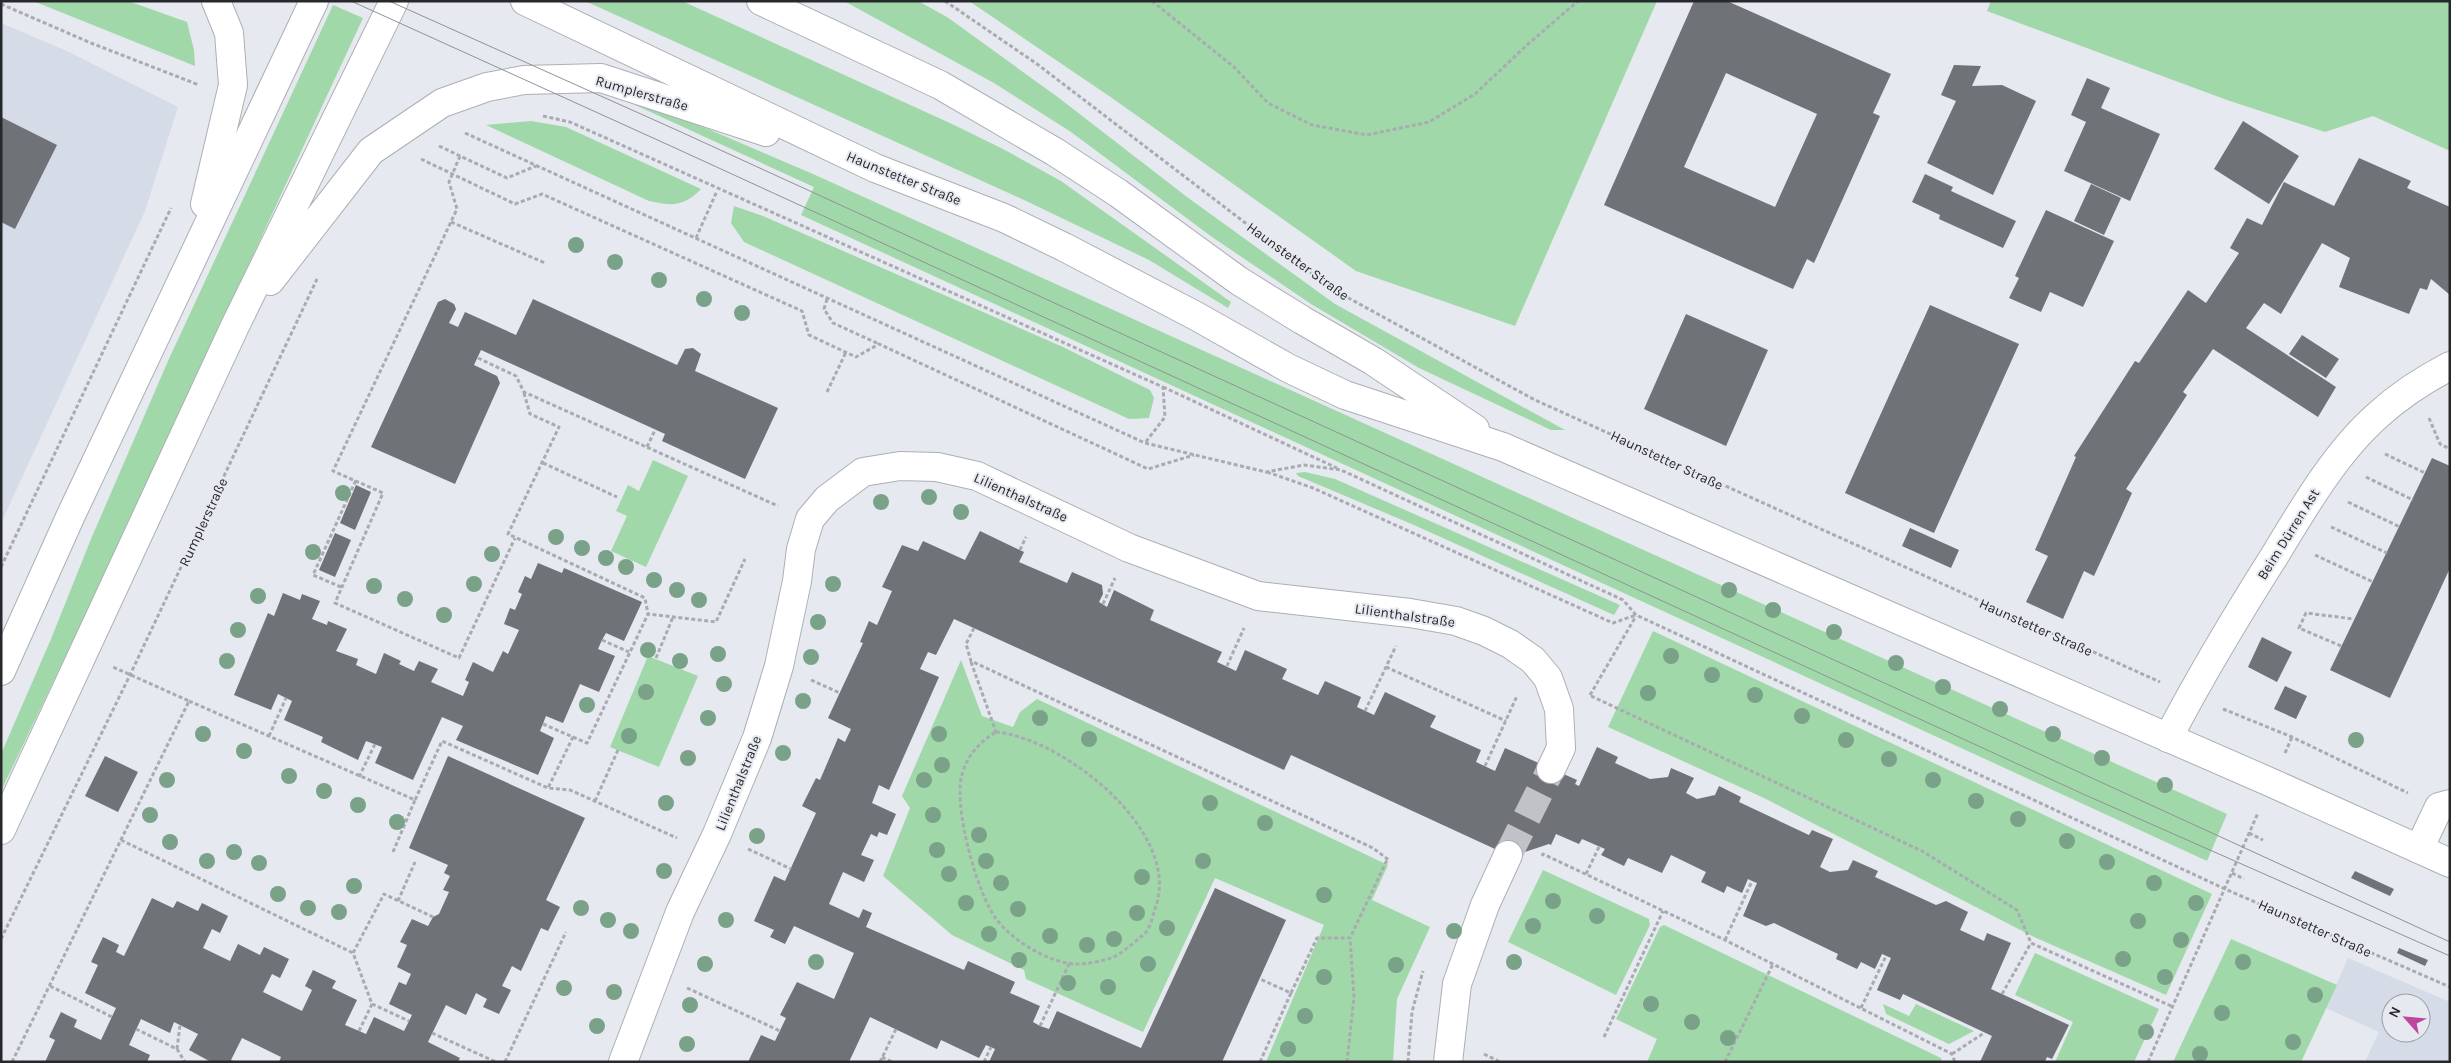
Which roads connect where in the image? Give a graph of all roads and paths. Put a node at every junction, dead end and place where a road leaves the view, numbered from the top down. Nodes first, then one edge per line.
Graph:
1 (216, 1) edge
2 (314, 1) edge
3 (394, 1) edge
4 (525, 1) edge
5 (761, 1) edge
6 (945, 1) edge
7 (1152, 1) edge
8 (1578, 1) edge
9 (1, 4) edge
10 (198, 94) dead end
11 (540, 115) dead end
12 (469, 126) dead end
13 (461, 130) dead end
14 (465, 133) dead end
15 (440, 140) dead end
16 (422, 152) dead end
17 (460, 156) junction
18 (536, 166) junction
19 (875, 168) junction
20 (453, 173) junction
21 (717, 191) dead end
22 (172, 205) dead end
23 (451, 222) junction
24 (696, 238) junction
25 (192, 257) junction
26 (545, 264) dead end
27 (321, 271) dead end
28 (827, 299) junction
29 (235, 326) junction
30 (879, 344) junction
31 (846, 352) junction
32 (478, 358) dead end
33 (2450, 366) edge
34 (1163, 387) junction
35 (524, 392) junction
36 (827, 392) dead end
37 (656, 430) dead end
38 (2355, 440) junction
39 (1145, 443) junction
40 (647, 447) junction
41 (1503, 447) junction
42 (1195, 455) junction
43 (543, 463) junction
44 (2336, 463) junction
45 (1341, 470) junction
46 (1266, 472) junction
47 (2425, 473) dead end
48 (356, 480) junction
49 (2318, 487) junction
50 (616, 497) dead end
51 (2413, 500) dead end
52 (2300, 513) junction
53 (810, 519) junction
54 (2400, 527) dead end
55 (515, 538) junction
56 (2283, 540) junction
57 (2388, 554) dead end
58 (745, 559) dead end
59 (1, 567) edge
60 (2373, 582) dead end
61 (341, 587) junction
62 (1258, 596) junction
63 (648, 614) junction
64 (1410, 614) junction
65 (1636, 615) junction
66 (673, 617) junction
67 (2354, 619) dead end
68 (974, 628) dead end
69 (602, 640) dead end
70 (2341, 646) dead end
71 (629, 652) junction
72 (83, 654) junction
73 (656, 658) dead end
74 (1533, 660) junction
75 (971, 661) junction
76 (1227, 666) dead end
77 (1386, 667) junction
78 (1, 671) edge
79 (130, 675) junction
80 (2190, 695) junction
81 (1590, 696) junction
82 (286, 698) dead end
83 (189, 701) junction
84 (1559, 709) junction
85 (1365, 711) dead end
86 (1506, 721) junction
87 (542, 724) dead end
88 (996, 732) junction
89 (269, 737) junction
90 (573, 737) junction
91 (2168, 738) junction
92 (375, 744) dead end
93 (618, 750) dead end
94 (1485, 766) dead end
95 (1551, 769) tunnel mouth
96 (359, 777) junction
97 (548, 788) junction
98 (415, 800) junction
99 (595, 801) junction
100 (2444, 806) edge
101 (1, 830) edge
102 (2249, 833) dead end
103 (121, 840) junction
104 (2263, 840) dead end
105 (713, 844) junction
106 (1599, 846) dead end
107 (2420, 848) junction
108 (393, 852) dead end
109 (1543, 854) dead end
110 (1508, 855) tunnel mouth
111 (415, 862) dead end
112 (2450, 863) edge
113 (790, 869) dead end
114 (2232, 873) dead end
115 (1586, 874) junction
116 (2244, 879) dead end
117 (1752, 881) dead end
118 (2225, 889) junction
119 (398, 901) junction
120 (1663, 911) junction
121 (433, 917) dead end
122 (566, 932) dead end
123 (1350, 938) junction
124 (1, 939) edge
125 (1725, 940) junction
126 (2032, 943) junction
127 (353, 953) junction
128 (1886, 956) dead end
129 (1070, 962) junction
130 (1773, 964) junction
131 (655, 973) junction
132 (1260, 979) dead end
133 (50, 986) junction
134 (2450, 987) edge
135 (1291, 993) junction
136 (2002, 994) dead end
137 (372, 1004) junction
138 (2172, 1006) junction
139 (1862, 1008) junction
140 (112, 1017) dead end
141 (409, 1021) dead end
142 (180, 1025) dead end
143 (1040, 1026) dead end
144 (136, 1029) dead end
145 (896, 1029) dead end
146 (359, 1031) dead end
147 (780, 1031) dead end
148 (1984, 1032) dead end
149 (432, 1033) dead end
150 (1604, 1037) dead end
151 (991, 1047) dead end
152 (177, 1049) junction
153 (1476, 1051) dead end
154 (1952, 1054) junction
155 (882, 1057) junction
156 (12, 1062) edge
157 (185, 1062) edge
158 (496, 1062) edge
159 (505, 1062) edge
160 (623, 1062) edge
161 (880, 1062) edge
162 (892, 1062) edge
163 (984, 1062) edge
164 (1260, 1062) edge
165 (1347, 1062) edge
166 (1448, 1062) edge
167 (1500, 1062) edge
168 (1725, 1062) edge
169 (1956, 1062) edge
170 (2148, 1062) edge

1 - 25 main road
2 - 25 main road
3 - 29 main road, Rumplerstraße
4 - 19 main road, Haunstetter Straße
5 - 41 main road, Haunstetter Straße
6 - 80 path, Haunstetter Straße
7 - 8 path
9 - 10 path
11 - 34 path, Haunstetter Straße
12 - 13 path
14 - 18 path, Haunstetter Straße
15 - 17 path
16 - 20 path
17 - 18 path
17 - 20 path
18 - 24 path, Haunstetter Straße
19 - 29 main road, Rumplerstraße
19 - 41 main road, Haunstetter Straße
20 - 23 path
20 - 31 path
21 - 24 path
22 - 59 path
23 - 26 path
23 - 48 path
24 - 28 path, Haunstetter Straße
25 - 78 main road
27 - 79 path, Rumplerstraße
28 - 30 path
28 - 39 path, Haunstetter Straße
29 - 72 main road, Rumplerstraße
30 - 31 path
30 - 42 path
31 - 36 path
32 - 35 path
33 - 38 main road, Beim Dürren Ast
34 - 39 path
34 - 45 path, Haunstetter Straße
35 - 40 path
35 - 43 path
37 - 40 path
38 - 44 main road, Beim Dürren Ast
38 - 47 path
39 - 42 path, Haunstetter Straße
40 - 53 path
41 - 91 main road, Haunstetter Straße
42 - 46 path, Haunstetter Straße
43 - 50 path
43 - 55 path
44 - 49 main road, Beim Dürren Ast
44 - 51 path
45 - 46 path, Haunstetter Straße
45 - 65 path, Haunstetter Straße
46 - 65 path
48 - 61 path
48 - 61 path
49 - 52 main road, Beim Dürren Ast
49 - 54 path
52 - 56 main road, Beim Dürren Ast
52 - 57 path
53 - 62 main road, Lilienthalstraße
53 - 105 main road, Lilienthalstraße
55 - 61 path
55 - 63 path
56 - 60 path
56 - 80 main road, Beim Dürren Ast
58 - 66 path
62 - 64 main road, Lilienthalstraße
62 - 76 path
63 - 66 path
63 - 71 path
64 - 74 main road, Lilienthalstraße
64 - 77 path
65 - 81 path
65 - 118 path, Haunstetter Straße
66 - 73 path
67 - 70 path
68 - 75 path
69 - 71 path
71 - 90 path
72 - 79 path
72 - 101 main road, Rumplerstraße
74 - 84 main road, Lilienthalstraße
74 - 86 path
75 - 88 path
75 - 123 path
77 - 85 path
77 - 86 path
79 - 83 path
79 - 124 path, Rumplerstraße
80 - 91 main road, Beim Dürren Ast
80 - 100 path, Haunstetter Straße
81 - 84 path
81 - 126 path
82 - 89 path
83 - 89 path
83 - 103 path
84 - 95 main road, Lilienthalstraße
86 - 94 path
87 - 90 path
88 - 129 path
88 - 129 path
89 - 96 path
90 - 97 path
91 - 107 main road, Haunstetter Straße
92 - 96 path
93 - 99 path
96 - 98 path
97 - 98 path
97 - 99 path
98 - 108 path
99 - 105 path
100 - 107 main road
102 - 104 path
103 - 127 path
103 - 133 path
105 - 113 path
105 - 131 main road, Lilienthalstraße
106 - 115 path
107 - 112 main road, Haunstetter Straße
109 - 115 path
110 - 166 main road
111 - 119 path
114 - 116 path
115 - 120 path
117 - 125 path
118 - 134 path, Haunstetter Straße
118 - 138 path
119 - 121 path
119 - 127 path
120 - 125 path
120 - 150 path
122 - 159 path
123 - 135 path
123 - 165 path
125 - 130 path
126 - 136 path
126 - 138 path
127 - 137 path
128 - 139 path
129 - 143 path
130 - 139 path
130 - 168 path
131 - 147 path
131 - 160 main road, Lilienthalstraße
132 - 135 path
133 - 140 path
133 - 156 path
135 - 164 path
137 - 141 path
137 - 146 path
138 - 170 path
139 - 154 path
142 - 152 path
144 - 152 path
145 - 155 path
148 - 154 path
149 - 158 path
151 - 163 path
152 - 157 path
153 - 167 path
154 - 169 path
155 - 161 path
155 - 162 path

